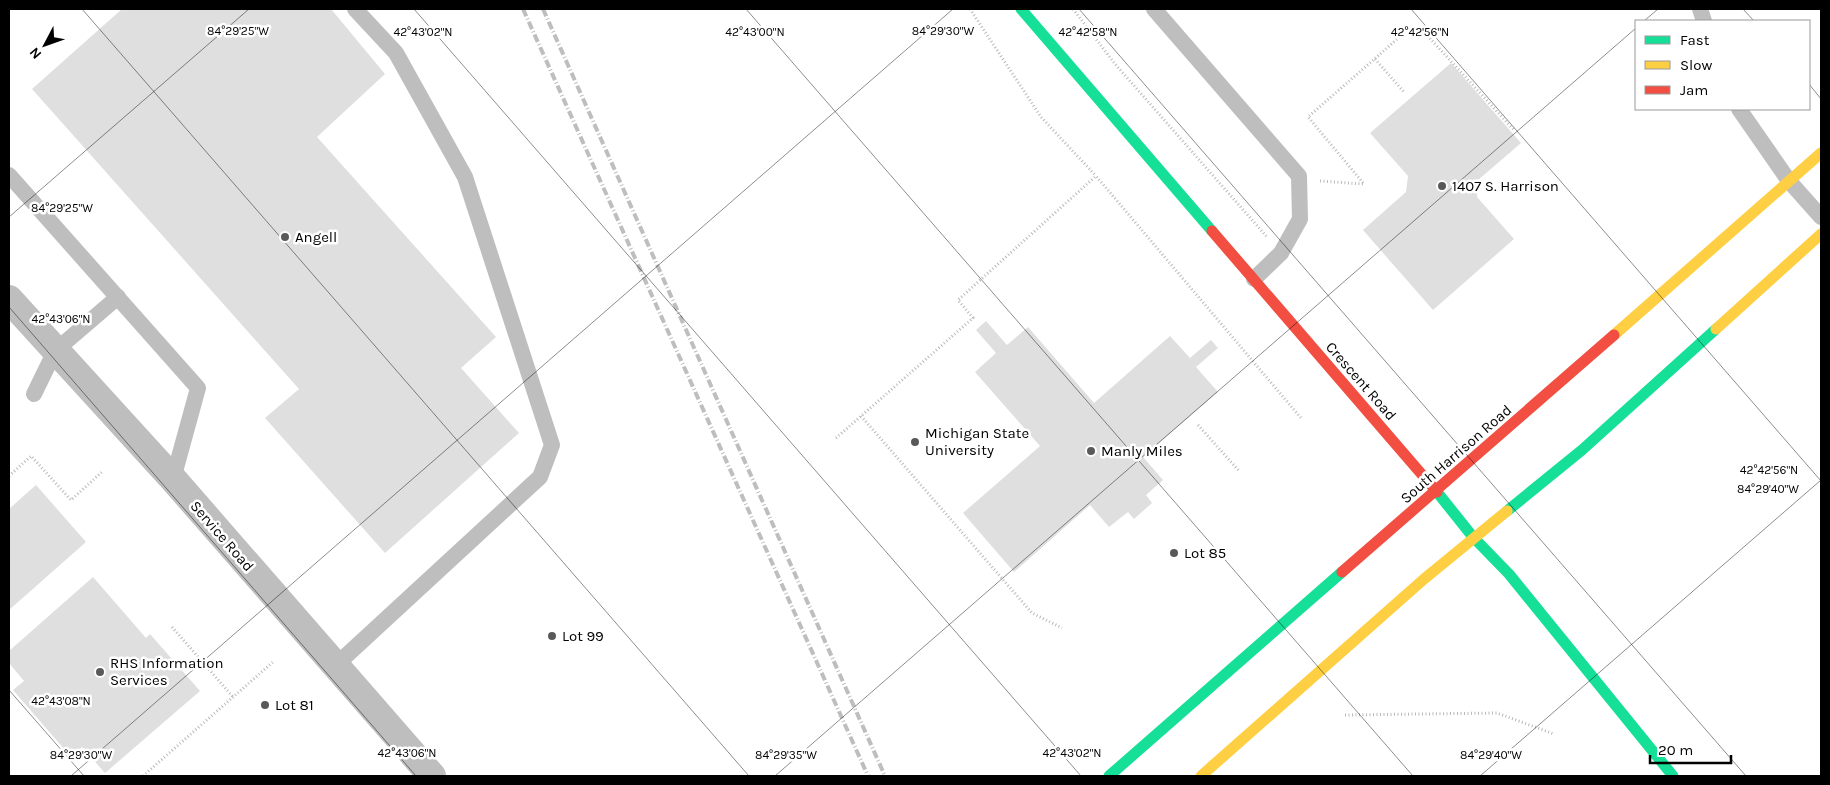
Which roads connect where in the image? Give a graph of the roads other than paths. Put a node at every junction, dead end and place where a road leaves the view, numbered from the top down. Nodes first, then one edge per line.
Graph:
1 (355, 9) edge
2 (1021, 9) edge
3 (1154, 9) edge
4 (1740, 110) edge
5 (1821, 154) edge
6 (9, 175) edge
7 (1789, 181) junction
8 (1821, 217) edge
9 (1821, 234) edge
10 (1254, 279) junction
11 (118, 297) junction
12 (9, 299) edge
13 (55, 351) junction
14 (34, 394) dead end
15 (173, 479) junction
16 (1436, 490) junction
17 (1474, 537) junction
18 (335, 666) junction
19 (432, 776) edge
20 (1109, 776) edge
21 (1201, 776) edge
22 (1673, 776) edge

1 - 18 lane
2 - 10 street, Crescent Road
3 - 10 lane
4 - 7 lane
5 - 7 street, South Harrison Road
6 - 11 lane
7 - 8 lane
7 - 16 street, South Harrison Road
9 - 17 street
10 - 16 street, Crescent Road
11 - 13 lane
11 - 15 lane
12 - 13 street, Service Road
13 - 14 lane
13 - 15 street, Service Road
15 - 18 street, Service Road
16 - 17 street, Crescent Road
16 - 20 street, South Harrison Road
17 - 21 street
17 - 22 street, Crescent Road
18 - 19 street, Service Road

